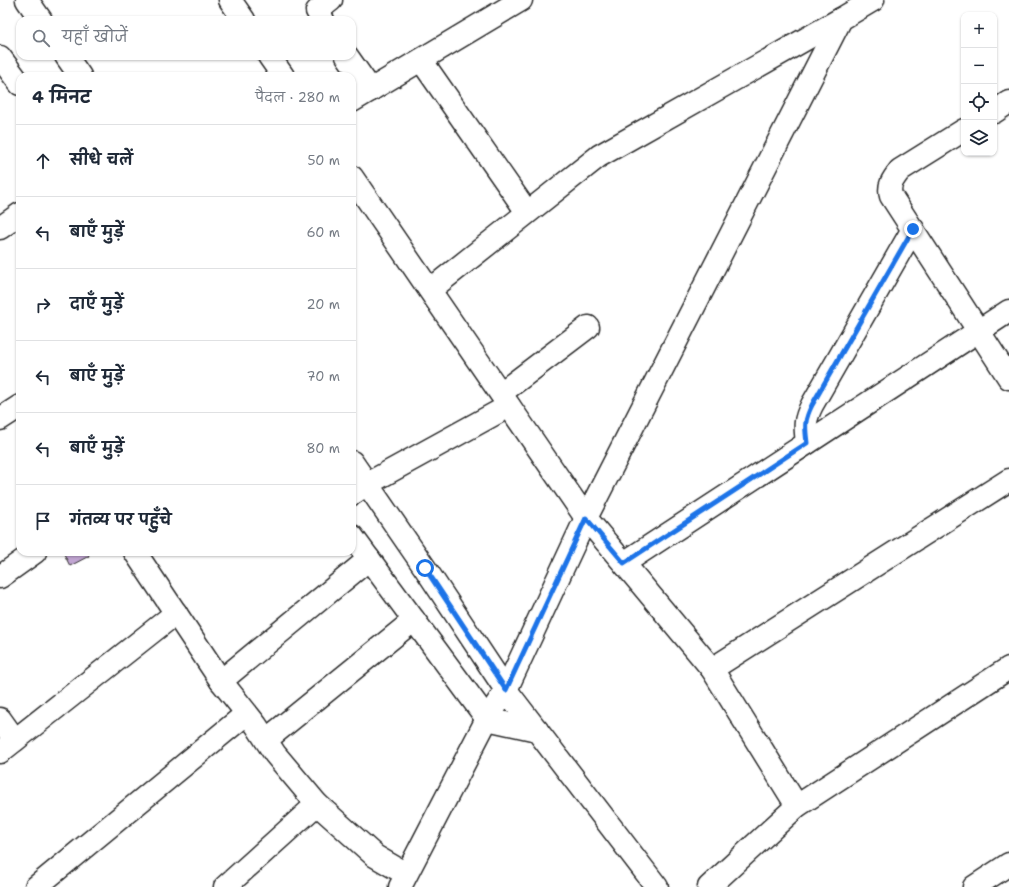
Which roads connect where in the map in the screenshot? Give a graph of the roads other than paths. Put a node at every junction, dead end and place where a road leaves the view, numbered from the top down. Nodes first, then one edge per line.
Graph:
1 (27, 0) edge
2 (230, 0) edge
3 (331, 0) edge
4 (521, 0) edge
5 (873, 0) edge
6 (38, 16) edge
7 (241, 16) edge
8 (320, 16) edge
9 (841, 19) junction
10 (0, 58) edge
11 (69, 60) edge
12 (272, 60) edge
13 (351, 60) edge
14 (421, 60) junction
15 (77, 72) edge
16 (280, 72) edge
17 (16, 79) edge
18 (371, 90) junction
19 (356, 99) edge
20 (1009, 102) edge
21 (997, 110) edge
22 (961, 132) edge
23 (356, 183) edge
24 (527, 212) junction
25 (16, 217) edge
26 (0, 228) edge
27 (913, 229) junction
28 (430, 290) junction
29 (1009, 311) edge
30 (588, 327) dead end
31 (979, 331) junction
32 (1009, 378) edge
33 (505, 399) junction
34 (16, 409) edge
35 (0, 419) edge
36 (807, 443) junction
37 (356, 476) edge
38 (1009, 480) edge
39 (360, 489) edge
40 (586, 518) junction
41 (356, 541) edge
42 (29, 556) edge
43 (138, 556) edge
44 (369, 559) junction
45 (624, 563) junction
46 (0, 577) edge
47 (176, 613) junction
48 (414, 620) junction
49 (1009, 668) edge
50 (712, 669) junction
51 (221, 681) junction
52 (506, 690) junction
53 (246, 714) junction
54 (0, 719) edge
55 (487, 719) junction
56 (537, 730) junction
57 (266, 740) junction
58 (8, 746) edge
59 (317, 804) junction
60 (797, 806) junction
61 (1009, 864) edge
62 (403, 881) edge
63 (36, 887) edge
64 (225, 887) edge
65 (657, 887) edge
66 (709, 887) edge
67 (974, 887) edge

1 - 6 street
2 - 7 street
3 - 8 street
4 - 14 street
5 - 9 street
9 - 24 street
9 - 40 street
10 - 17 street
11 - 15 street
12 - 16 street
13 - 18 street
14 - 18 street
14 - 24 street
18 - 19 street
20 - 21 street
22 - 27 street
23 - 28 street
24 - 28 street
25 - 26 street
27 - 31 street
27 - 36 street
28 - 33 street
29 - 31 street
30 - 33 street
31 - 32 street
31 - 36 street
33 - 39 street
33 - 40 street
34 - 35 street
36 - 45 street
37 - 39 street
38 - 50 street
39 - 52 street
40 - 45 street
40 - 52 street
41 - 44 street
42 - 46 street
43 - 47 street
44 - 48 street
44 - 51 street
45 - 50 street
47 - 51 street
47 - 58 street
48 - 55 street
48 - 57 street
49 - 60 street
50 - 60 street
51 - 53 street
52 - 55 street
52 - 56 street
53 - 57 street
53 - 63 street
54 - 58 street
55 - 56 street
55 - 62 street
56 - 65 street
57 - 59 street
59 - 62 street
59 - 64 street
60 - 66 street
61 - 67 street

